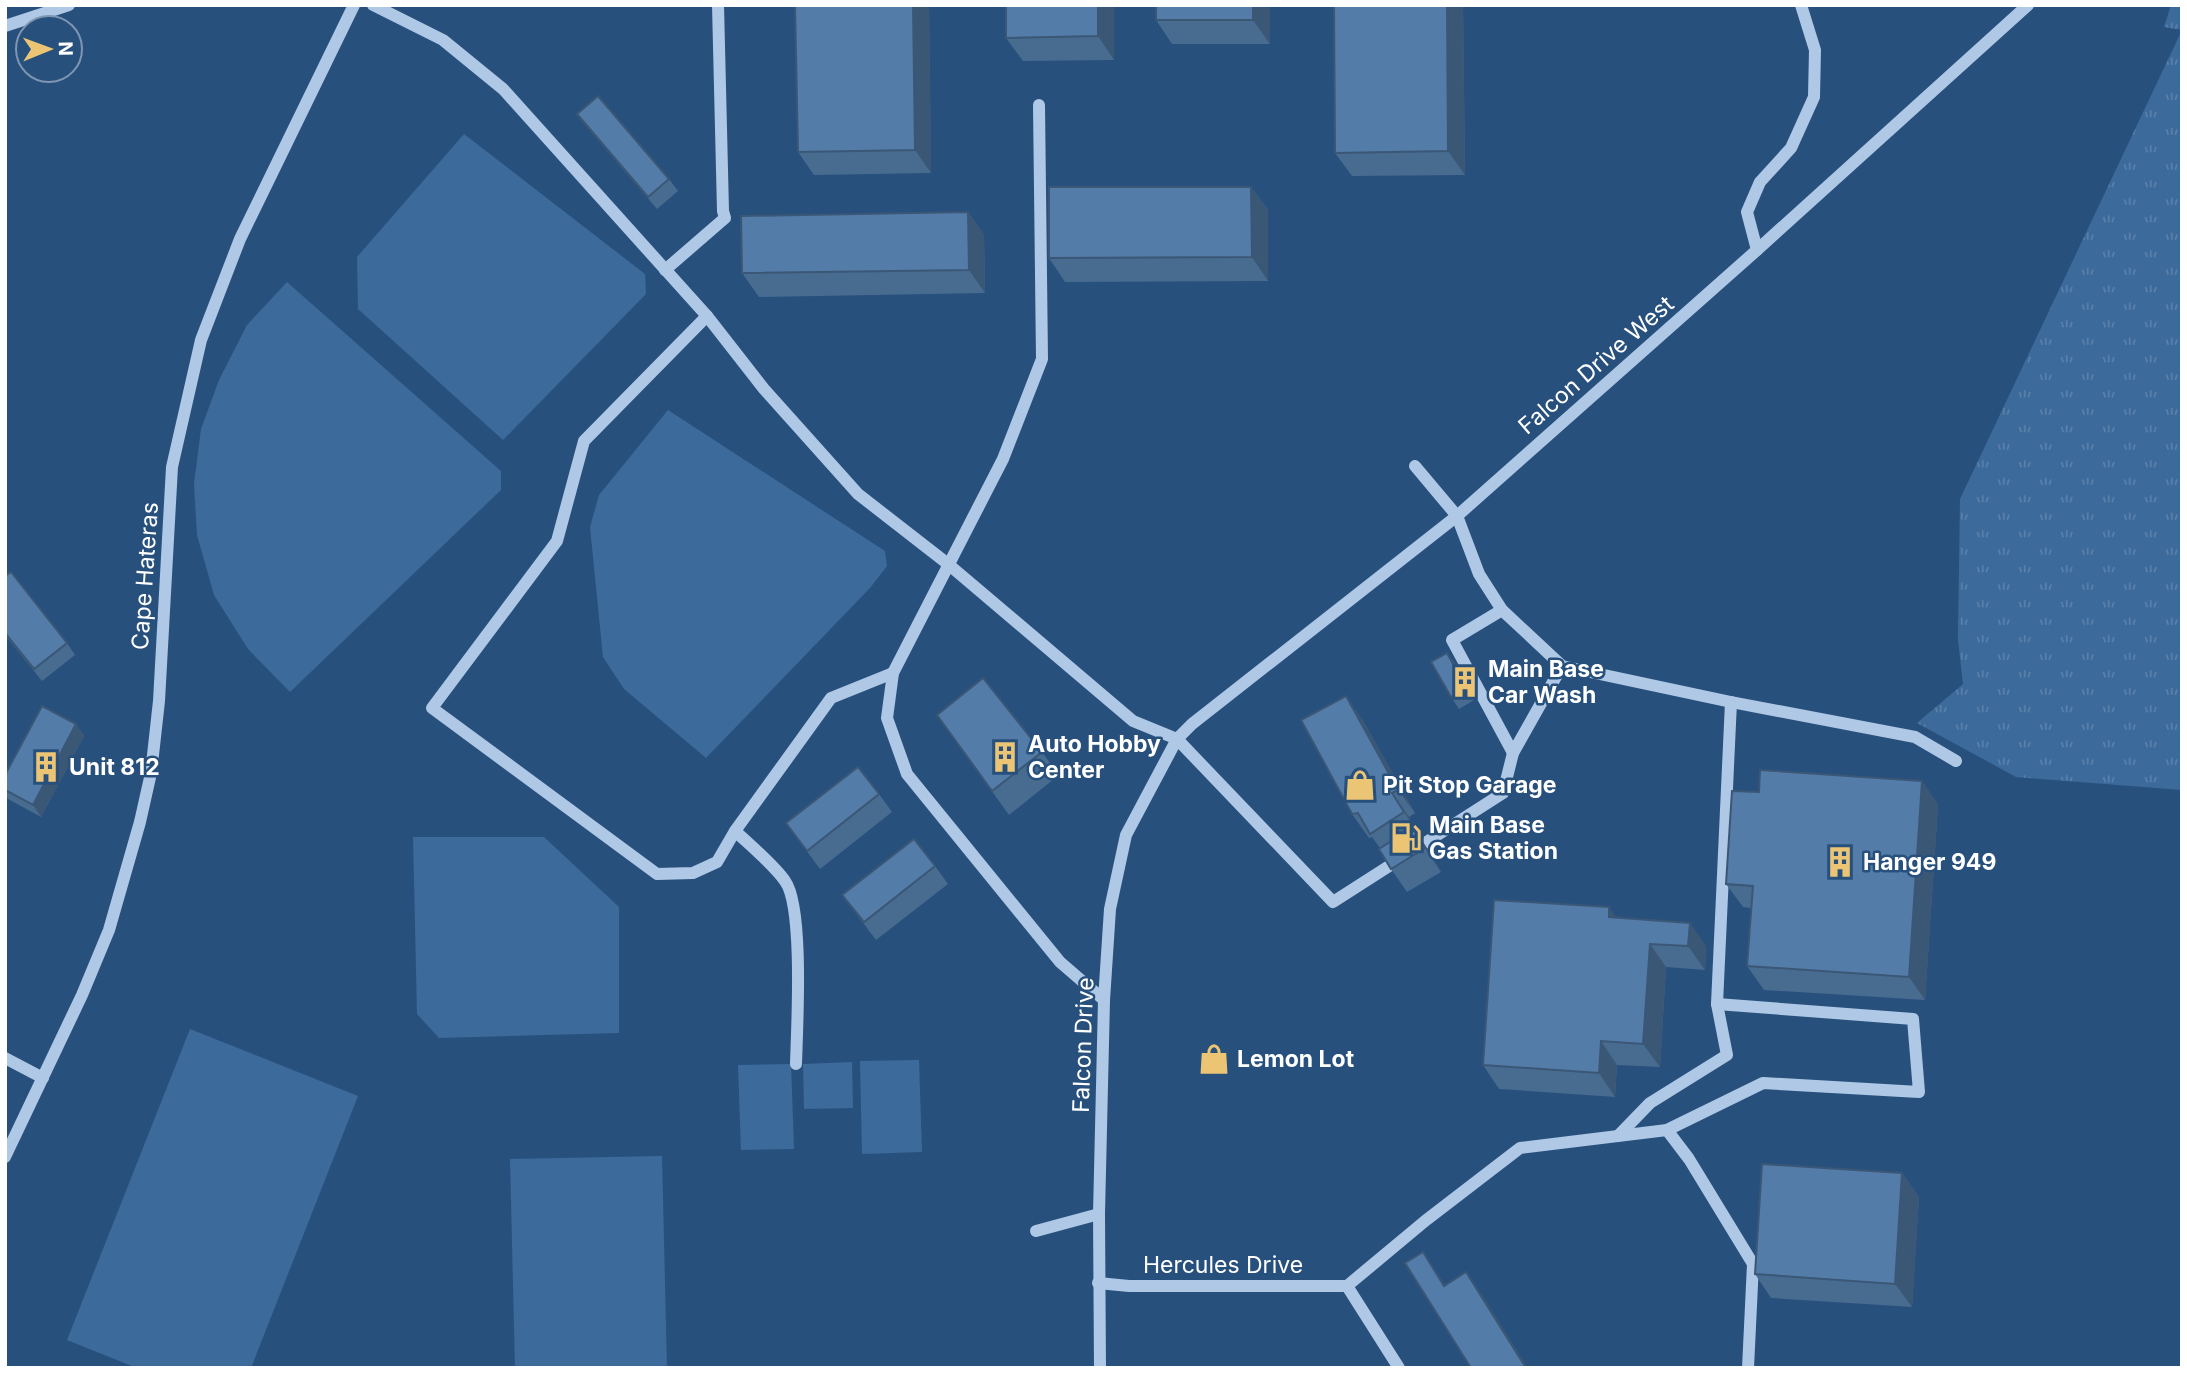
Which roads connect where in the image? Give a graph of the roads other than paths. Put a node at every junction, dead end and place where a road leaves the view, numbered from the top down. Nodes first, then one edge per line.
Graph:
1 (69, 5) edge
2 (354, 5) edge
3 (373, 5) edge
4 (718, 5) edge
5 (1801, 5) edge
6 (2028, 5) edge
7 (5, 26) edge
8 (1039, 105) dead end
9 (1757, 250) junction
10 (665, 270) junction
11 (707, 316) junction
12 (1415, 466) dead end
13 (1457, 516) junction
14 (948, 564) junction
15 (1502, 610) junction
16 (1562, 666) junction
17 (893, 673) junction
18 (1731, 702) junction
19 (1177, 739) junction
20 (1513, 753) junction
21 (1956, 761) dead end
22 (735, 831) junction
23 (1104, 1000) junction
24 (1717, 1004) junction
25 (5, 1058) edge
26 (796, 1064) dead end
27 (43, 1078) junction
28 (1667, 1130) junction
29 (1619, 1136) junction
30 (5, 1157) edge
31 (1098, 1214) junction
32 (1036, 1231) dead end
33 (1098, 1283) junction
34 (1347, 1286) junction
35 (1100, 1368) edge
36 (1399, 1368) edge
37 (1748, 1368) edge

1 - 7 street
2 - 27 street, Cape Hateras
3 - 10 street
4 - 10 street
5 - 9 street
6 - 9 street, Falcon Drive West
8 - 14 street
9 - 13 street, Falcon Drive West
10 - 11 street
11 - 14 street
11 - 22 street
12 - 13 street
13 - 15 street
13 - 19 street, Falcon Drive West
14 - 17 street
14 - 19 street
15 - 16 street
15 - 20 street
16 - 18 street
16 - 20 street
17 - 22 street
17 - 23 street
18 - 21 street
18 - 24 street
19 - 20 street
19 - 23 street, Falcon Drive
22 - 26 street
23 - 31 street, Falcon Drive
24 - 28 street
24 - 29 street
25 - 27 street
27 - 30 street, Cape Hateras
28 - 29 street
28 - 37 street
29 - 34 street
31 - 32 street
31 - 33 street, Falcon Drive
33 - 34 street, Hercules Drive
33 - 35 street, Falcon Drive
34 - 36 street

